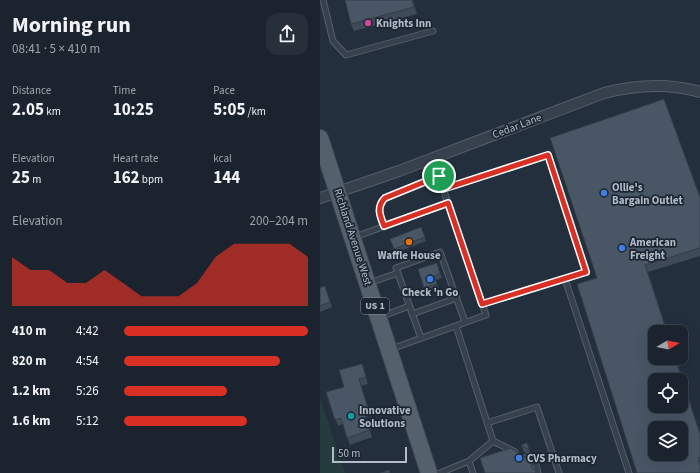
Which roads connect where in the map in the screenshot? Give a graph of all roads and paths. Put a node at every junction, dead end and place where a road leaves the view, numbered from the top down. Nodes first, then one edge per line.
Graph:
1 (323, 0) edge
2 (432, 31) dead end
3 (700, 92) edge
4 (320, 138) edge
5 (433, 159) junction
6 (439, 176) junction
7 (443, 189) junction
8 (338, 192) junction
9 (320, 198) edge
10 (448, 203) junction
11 (384, 226) junction
12 (353, 238) junction
13 (398, 273) junction
14 (565, 279) junction
15 (368, 283) junction
16 (457, 298) junction
17 (482, 304) junction
18 (409, 306) junction
19 (412, 314) junction
20 (379, 317) junction
21 (466, 322) junction
22 (456, 326) junction
23 (421, 338) junction
24 (390, 350) junction
25 (487, 423) junction
26 (493, 441) junction
27 (468, 461) junction
28 (429, 473) edge
29 (440, 473) edge
30 (472, 473) edge
31 (538, 473) edge
32 (559, 473) edge
33 (629, 473) edge

1 - 2 lane
3 - 5 street, Cedar Lane
4 - 8 main road, Richland Avenue West / US 1
5 - 6 lane
5 - 8 street, Cedar Lane
6 - 7 lane
6 - 11 lane
7 - 10 lane
7 - 14 lane
8 - 9 street, Cedar Lane
8 - 12 main road, Richland Avenue West / US 1
10 - 11 lane
10 - 17 lane
11 - 12 lane
12 - 15 main road, Richland Avenue West / US 1
13 - 15 lane
13 - 16 lane
13 - 18 lane
14 - 17 lane
14 - 33 lane
15 - 20 main road, Richland Avenue West / US 1
16 - 19 lane
16 - 21 lane
17 - 21 lane
18 - 19 lane
18 - 20 lane
19 - 23 lane
20 - 24 main road, Richland Avenue West / US 1
21 - 22 lane
22 - 23 lane
22 - 25 lane
23 - 24 lane
24 - 28 main road, Richland Avenue West / US 1
25 - 26 lane
25 - 32 lane
26 - 27 lane
26 - 31 lane
27 - 29 lane
27 - 30 lane

